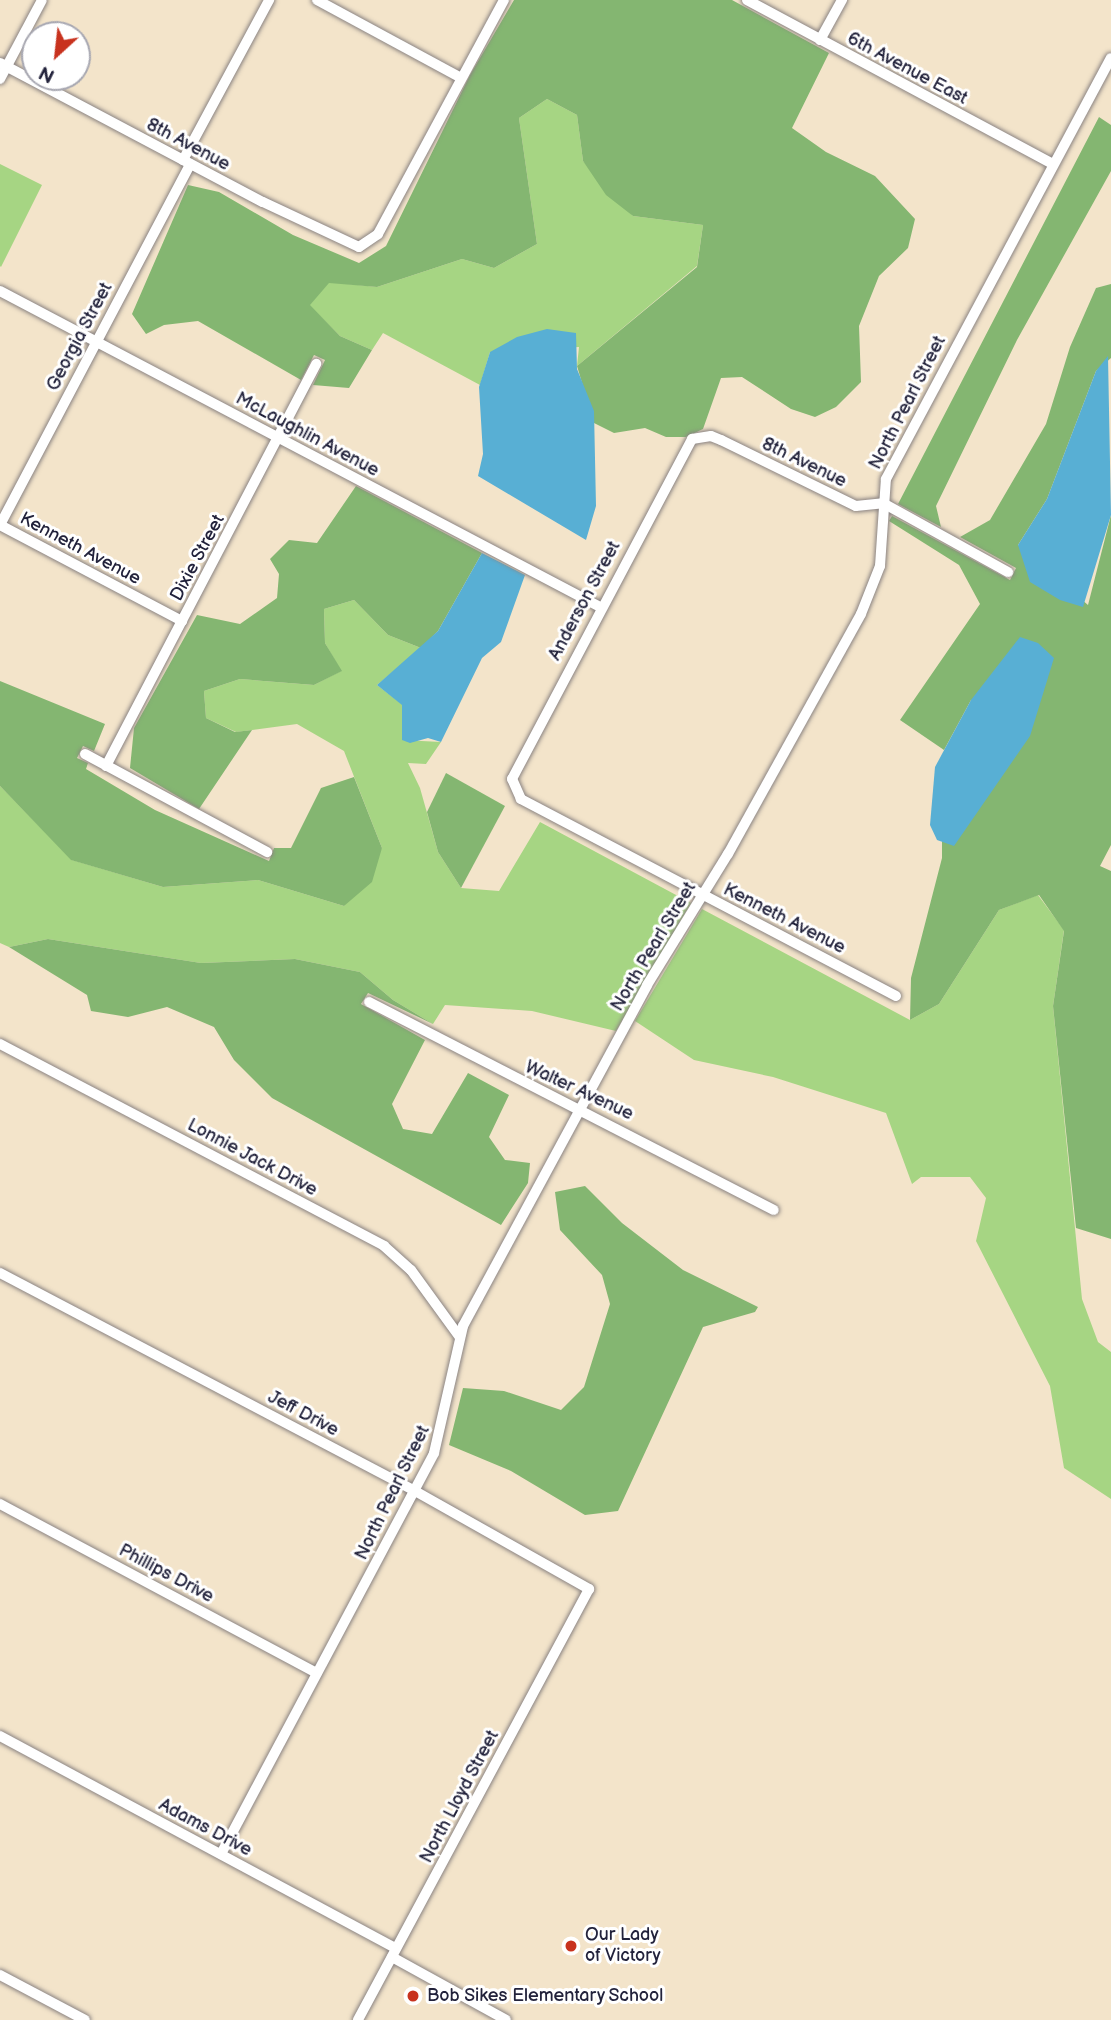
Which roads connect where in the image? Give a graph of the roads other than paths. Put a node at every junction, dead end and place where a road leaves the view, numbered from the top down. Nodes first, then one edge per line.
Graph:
1 (42, 0) edge
2 (269, 0) edge
3 (317, 0) edge
4 (503, 0) edge
5 (747, 0) edge
6 (842, 0) edge
7 (820, 40) junction
8 (1111, 58) edge
9 (3, 65) edge
10 (461, 78) junction
11 (0, 79) edge
12 (186, 162) junction
13 (1053, 164) junction
14 (0, 291) edge
15 (96, 341) junction
16 (316, 363) dead end
17 (698, 437) joint
18 (278, 438) junction
19 (883, 503) junction
20 (0, 525) edge
21 (1008, 572) dead end
22 (600, 607) junction
23 (182, 621) junction
24 (85, 754) dead end
25 (106, 766) junction
26 (513, 787) joint
27 (267, 852) dead end
28 (703, 895) junction
29 (896, 996) dead end
30 (369, 1002) dead end
31 (0, 1044) edge
32 (581, 1110) junction
33 (774, 1210) dead end
34 (0, 1273) edge
35 (459, 1336) junction
36 (415, 1491) junction
37 (0, 1504) edge
38 (589, 1588) joint
39 (317, 1673) junction
40 (0, 1736) edge
41 (221, 1854) junction
42 (394, 1952) junction
43 (0, 1975) edge
44 (85, 2020) edge
45 (358, 2020) edge
46 (506, 2020) edge

1 - 9 street
2 - 12 street, Georgia Street
3 - 10 street
4 - 10 street
5 - 7 street, 6th Avenue East
6 - 7 street
7 - 13 street, 6th Avenue East
8 - 13 street, North Pearl Street
9 - 11 street
9 - 12 street, 8th Avenue
10 - 12 street, 8th Avenue
12 - 15 street, Georgia Street
13 - 19 street, North Pearl Street
14 - 15 street, McLaughlin Avenue
15 - 18 street, McLaughlin Avenue
15 - 20 street, Georgia Street
16 - 18 street, Dixie Street
17 - 19 street, 8th Avenue
17 - 22 street, Anderson Street
18 - 22 street, McLaughlin Avenue
18 - 23 street, Dixie Street
19 - 21 street, 8th Avenue
19 - 28 street, North Pearl Street
20 - 23 street, Kenneth Avenue
22 - 26 street, Anderson Street
23 - 25 street, Dixie Street
24 - 25 street
25 - 27 street
26 - 28 street, Kenneth Avenue
28 - 29 street, Kenneth Avenue
28 - 32 street, North Pearl Street
30 - 32 street, Walter Avenue
31 - 35 street, Lonnie Jack Drive
32 - 33 street, Walter Avenue
32 - 35 street, North Pearl Street
34 - 36 street, Jeff Drive
35 - 36 street, North Pearl Street
36 - 38 street, Jeff Drive
36 - 39 street, North Pearl Street
37 - 39 street, Phillips Drive
38 - 42 street, North Lloyd Street
39 - 41 street, North Pearl Street
40 - 41 street, Adams Drive
41 - 42 street, Adams Drive
42 - 45 street, North Lloyd Street
42 - 46 street, Adams Drive
43 - 44 street

